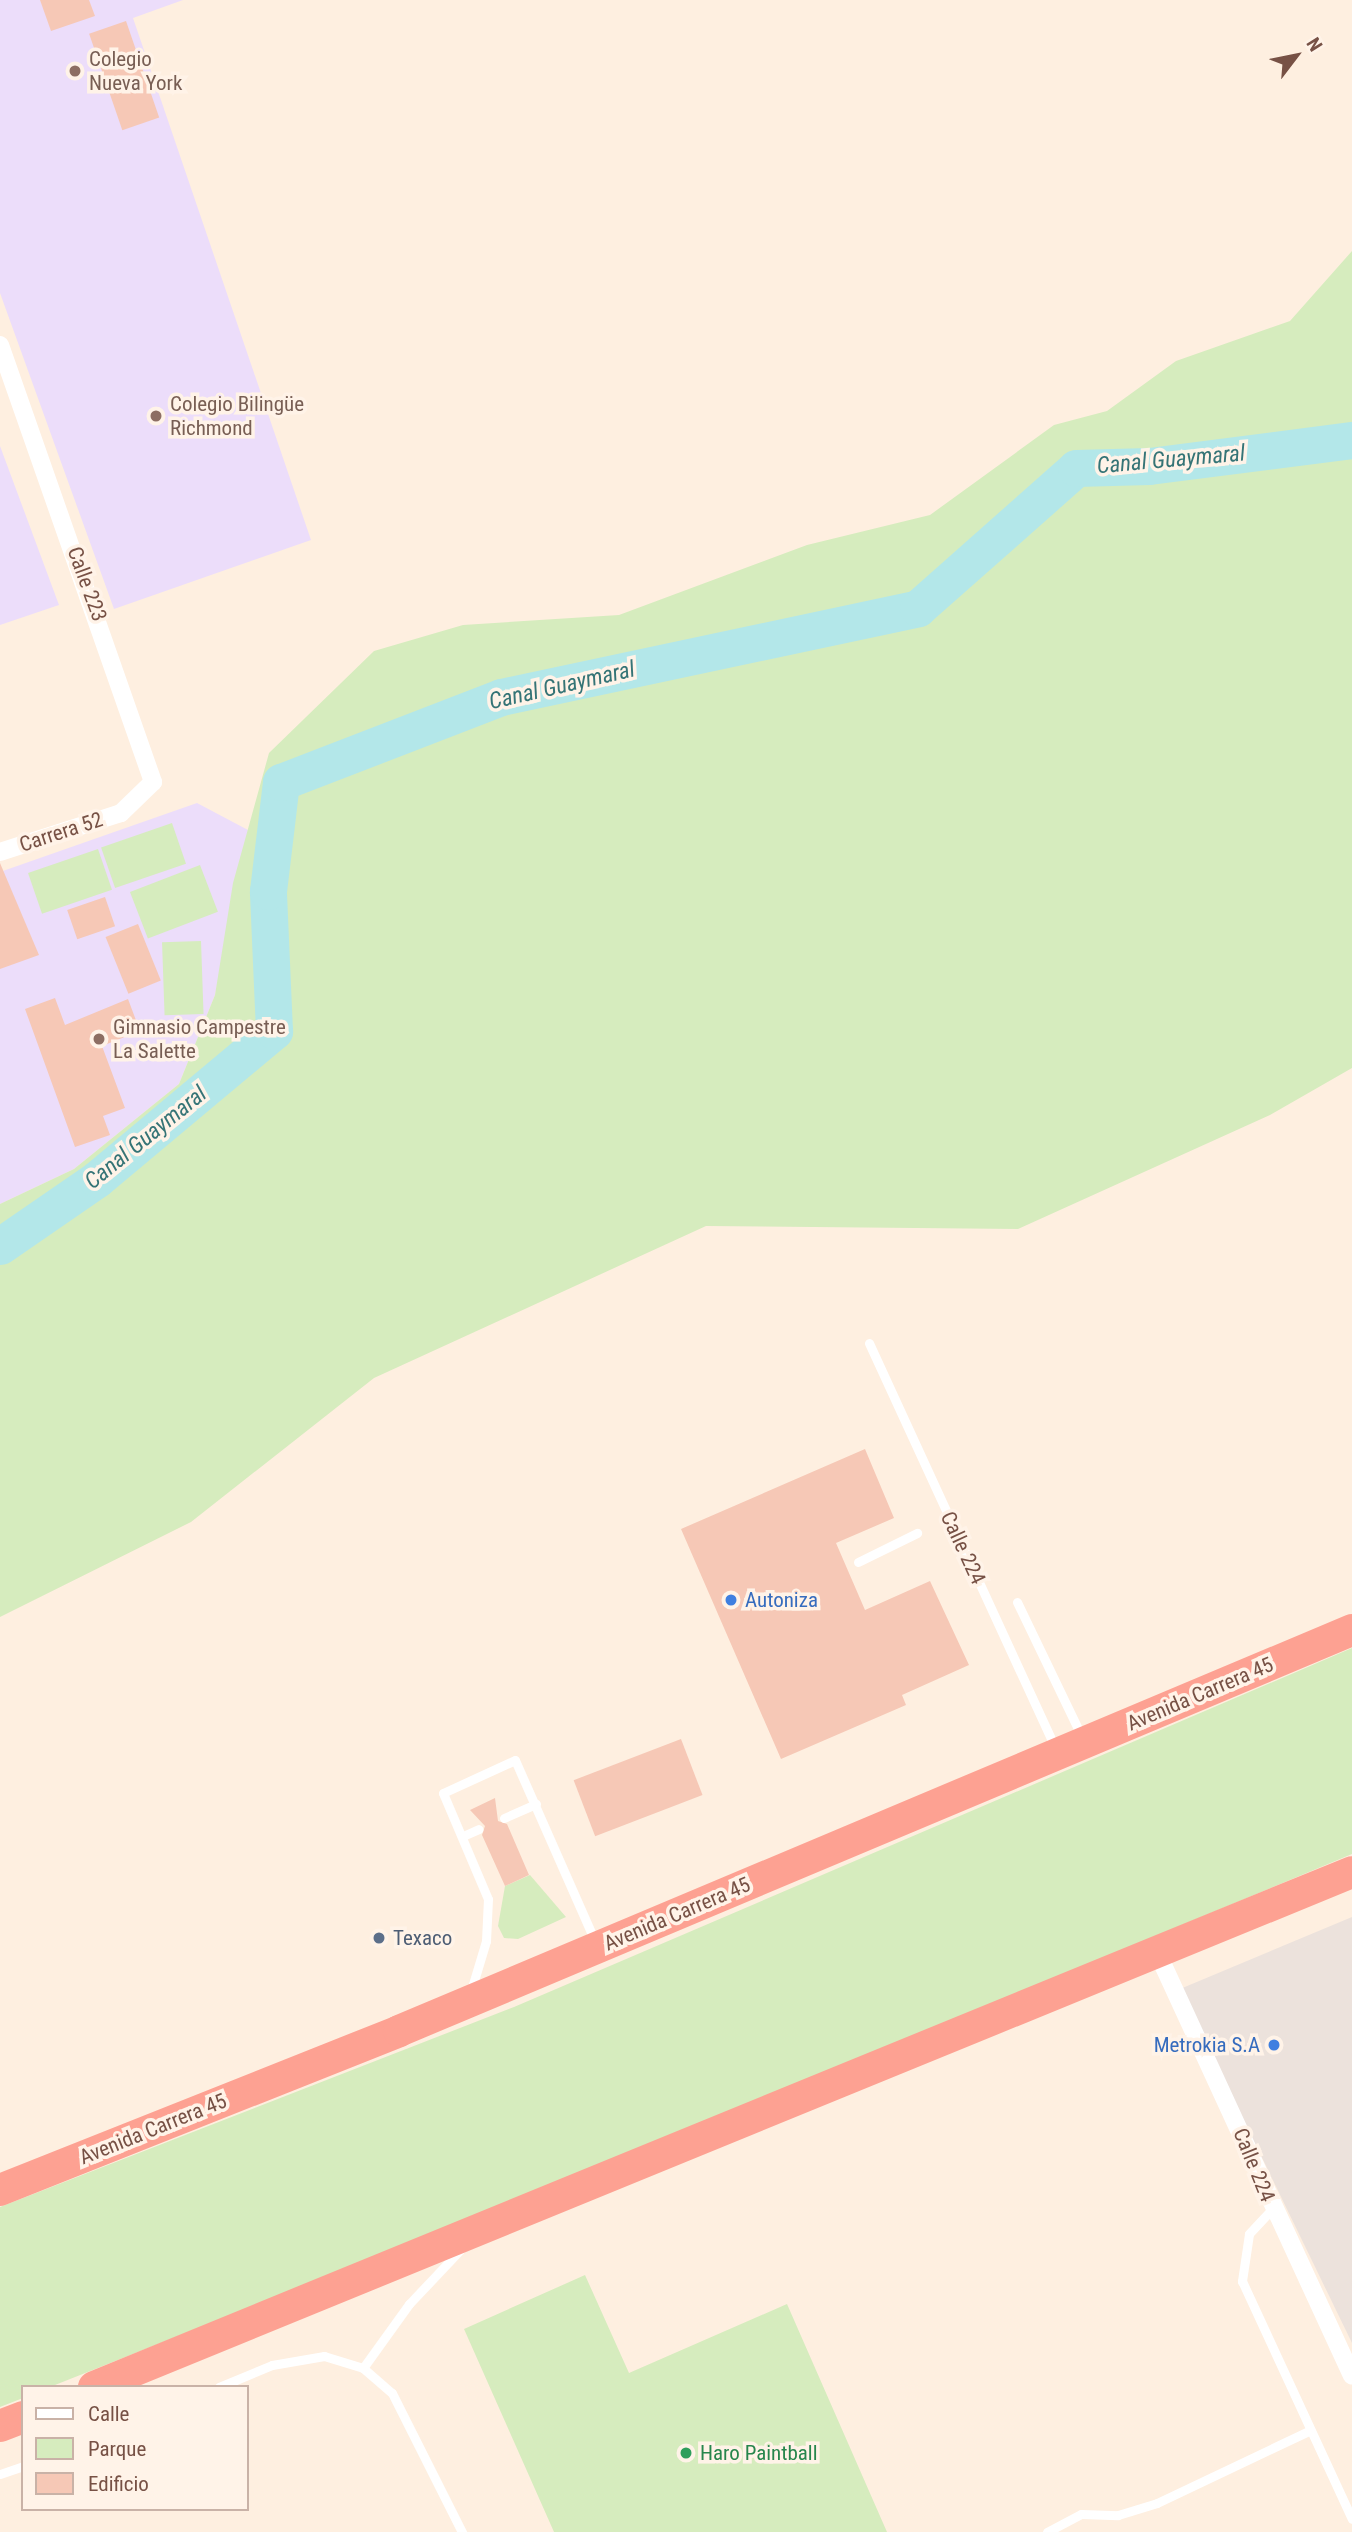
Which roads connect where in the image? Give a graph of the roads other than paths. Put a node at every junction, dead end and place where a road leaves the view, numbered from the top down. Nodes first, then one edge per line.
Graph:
1 (0, 345) edge
2 (121, 813) joint
3 (0, 852) edge
4 (869, 1343) dead end
5 (917, 1532) dead end
6 (858, 1562) dead end
7 (1017, 1602) dead end
8 (1352, 1630) edge
9 (1072, 1748) junction
10 (536, 1804) junction
11 (504, 1818) dead end
12 (479, 1829) dead end
13 (463, 1836) junction
14 (1352, 1872) edge
15 (598, 1947) junction
16 (1158, 1954) junction
17 (467, 2002) junction
18 (0, 2190) edge
19 (1272, 2209) junction
20 (481, 2229) junction
21 (363, 2368) junction
22 (1352, 2375) edge
23 (99, 2385) edge
24 (224, 2385) edge
25 (21, 2418) edge
26 (0, 2426) edge
27 (1311, 2430) junction
28 (21, 2467) edge
29 (0, 2474) edge
30 (1352, 2519) edge
31 (462, 2532) edge
32 (1047, 2532) edge

1 - 2 street, Calle 223
2 - 3 street, Carrera 52
4 - 9 lane, Calle 224
5 - 6 lane
7 - 9 lane
8 - 9 highway, Avenida Carrera 45
9 - 15 highway, Avenida Carrera 45
10 - 11 lane
10 - 13 lane
10 - 15 lane
12 - 13 lane
13 - 17 lane
14 - 16 highway
15 - 17 highway, Avenida Carrera 45
16 - 19 street, Calle 224
16 - 20 highway
17 - 18 highway, Avenida Carrera 45
19 - 22 street, Calle 224
19 - 27 lane
20 - 21 lane
20 - 23 highway
21 - 24 lane
21 - 31 lane
25 - 26 highway
27 - 30 lane
27 - 32 lane
28 - 29 lane

